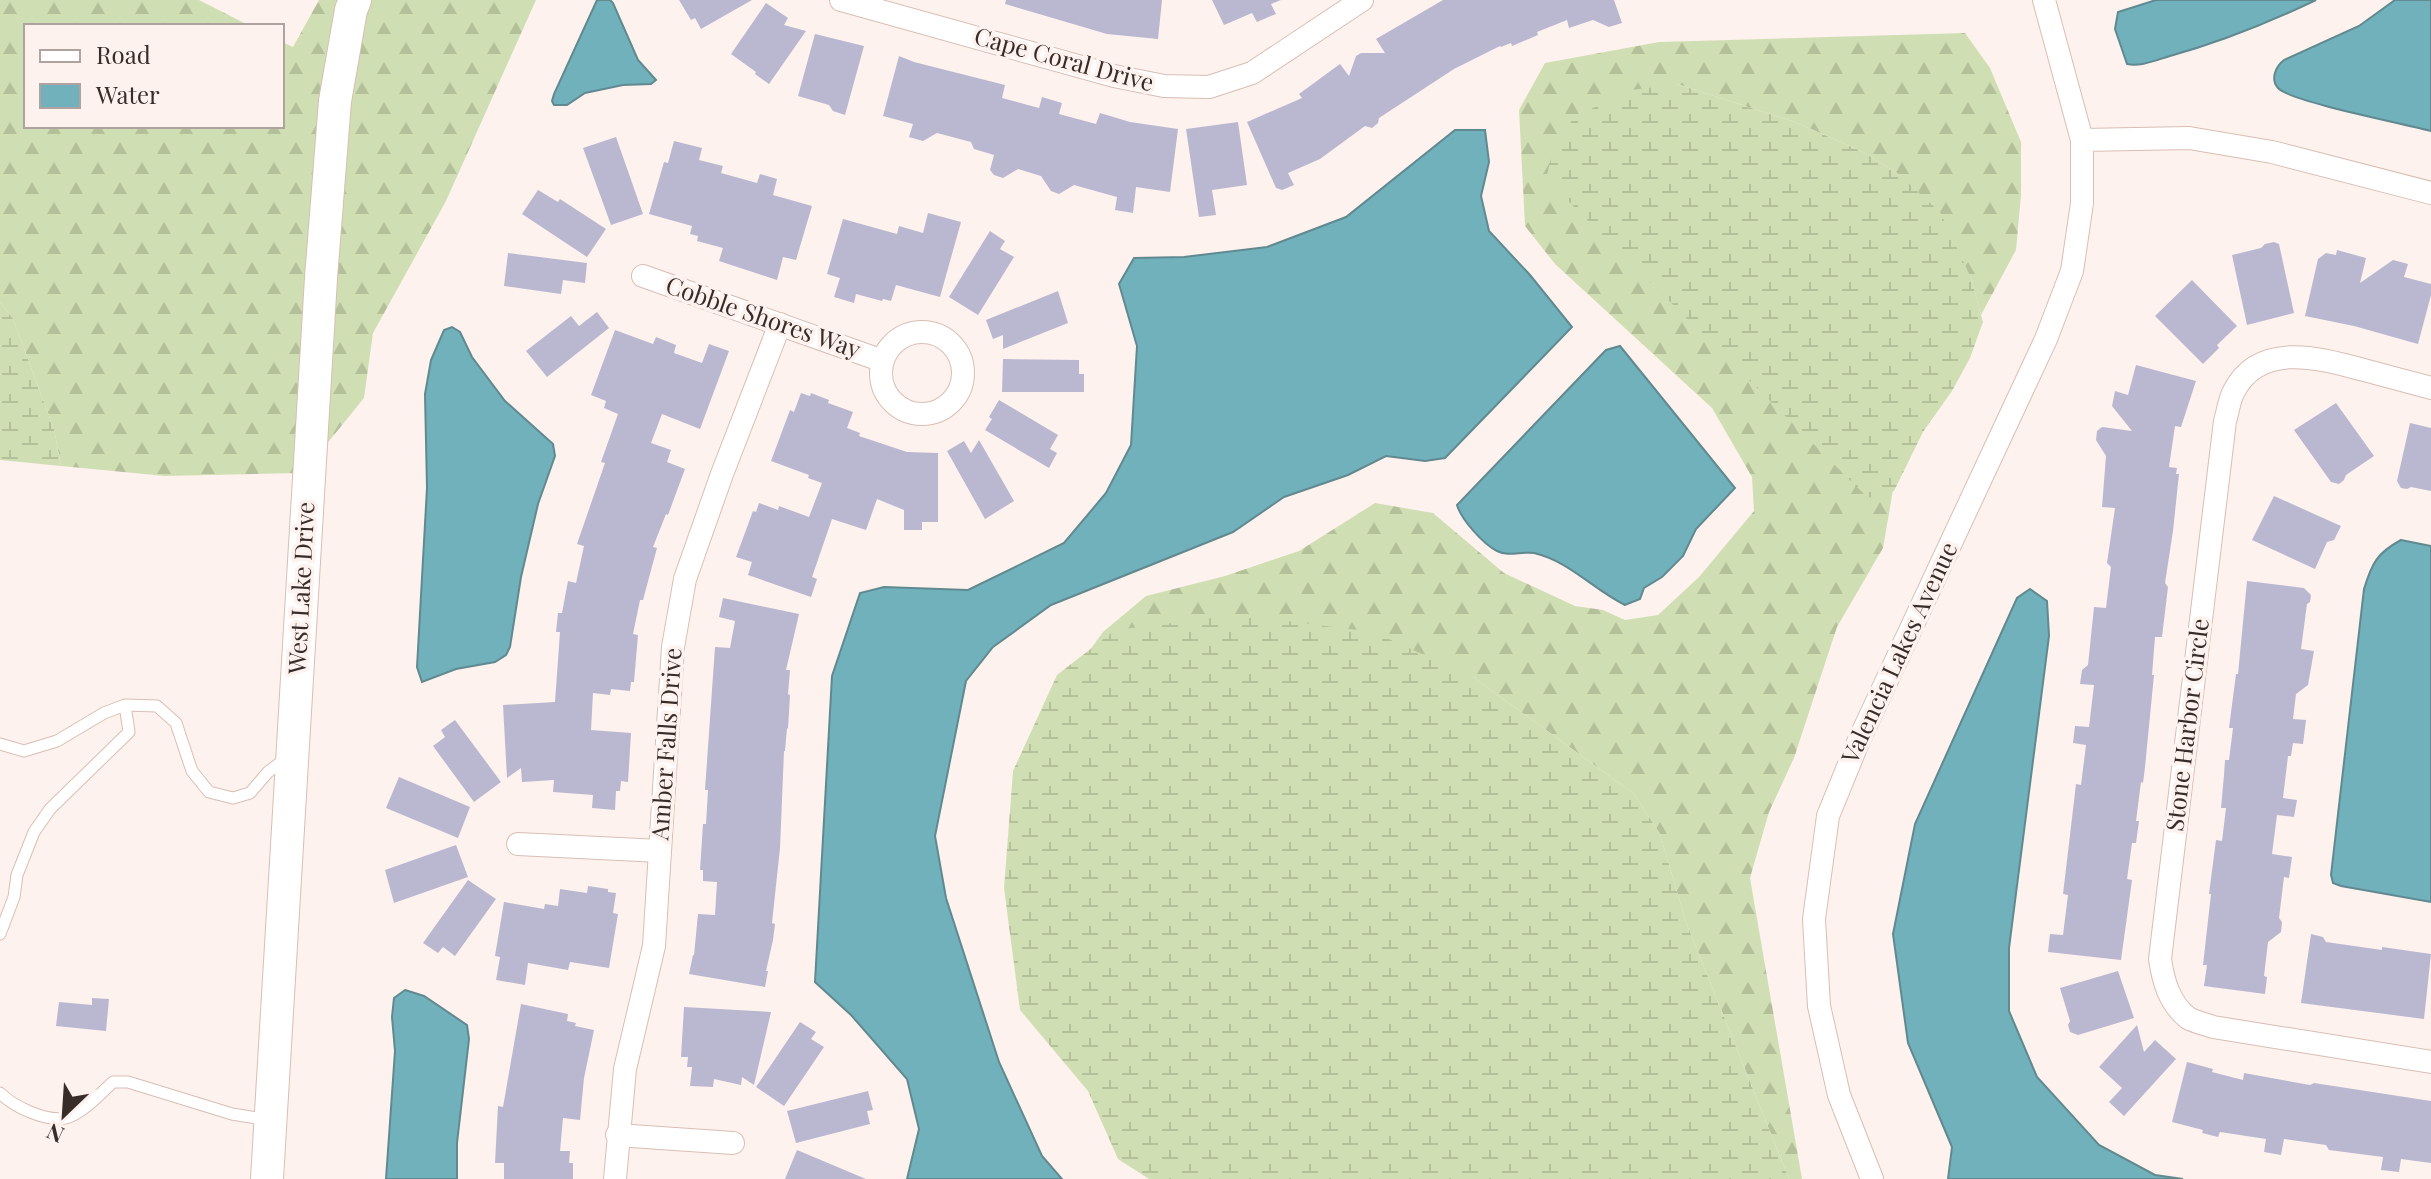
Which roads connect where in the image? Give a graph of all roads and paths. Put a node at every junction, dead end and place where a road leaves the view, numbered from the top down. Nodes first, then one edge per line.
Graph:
1 (355, 0) edge
2 (841, 0) edge
3 (1362, 0) edge
4 (2044, 0) edge
5 (2082, 140) junction
6 (2431, 193) edge
7 (643, 276) dead end
8 (780, 324) junction
9 (883, 361) dead end
10 (2431, 388) edge
11 (125, 705) junction
12 (0, 744) edge
13 (292, 755) junction
14 (518, 844) dead end
15 (660, 851) junction
16 (0, 934) edge
17 (2431, 1062) edge
18 (0, 1093) edge
19 (270, 1121) junction
20 (617, 1135) junction
21 (733, 1143) dead end
22 (267, 1179) edge
23 (615, 1179) edge
24 (1872, 1179) edge

1 - 13 street, West Lake Drive
2 - 3 street, Cape Coral Drive
4 - 5 street, Valencia Lakes Avenue
5 - 6 street
5 - 24 street, Valencia Lakes Avenue
7 - 8 street, Cobble Shores Way
8 - 9 street, Cobble Shores Way
8 - 15 street, Amber Falls Drive
10 - 17 street, Stone Harbor Circle
11 - 12 lane
11 - 13 lane
11 - 16 lane
13 - 19 street, West Lake Drive
14 - 15 street
15 - 20 street, Amber Falls Drive
18 - 19 lane
19 - 22 street, West Lake Drive
20 - 21 street
20 - 23 street, Amber Falls Drive

